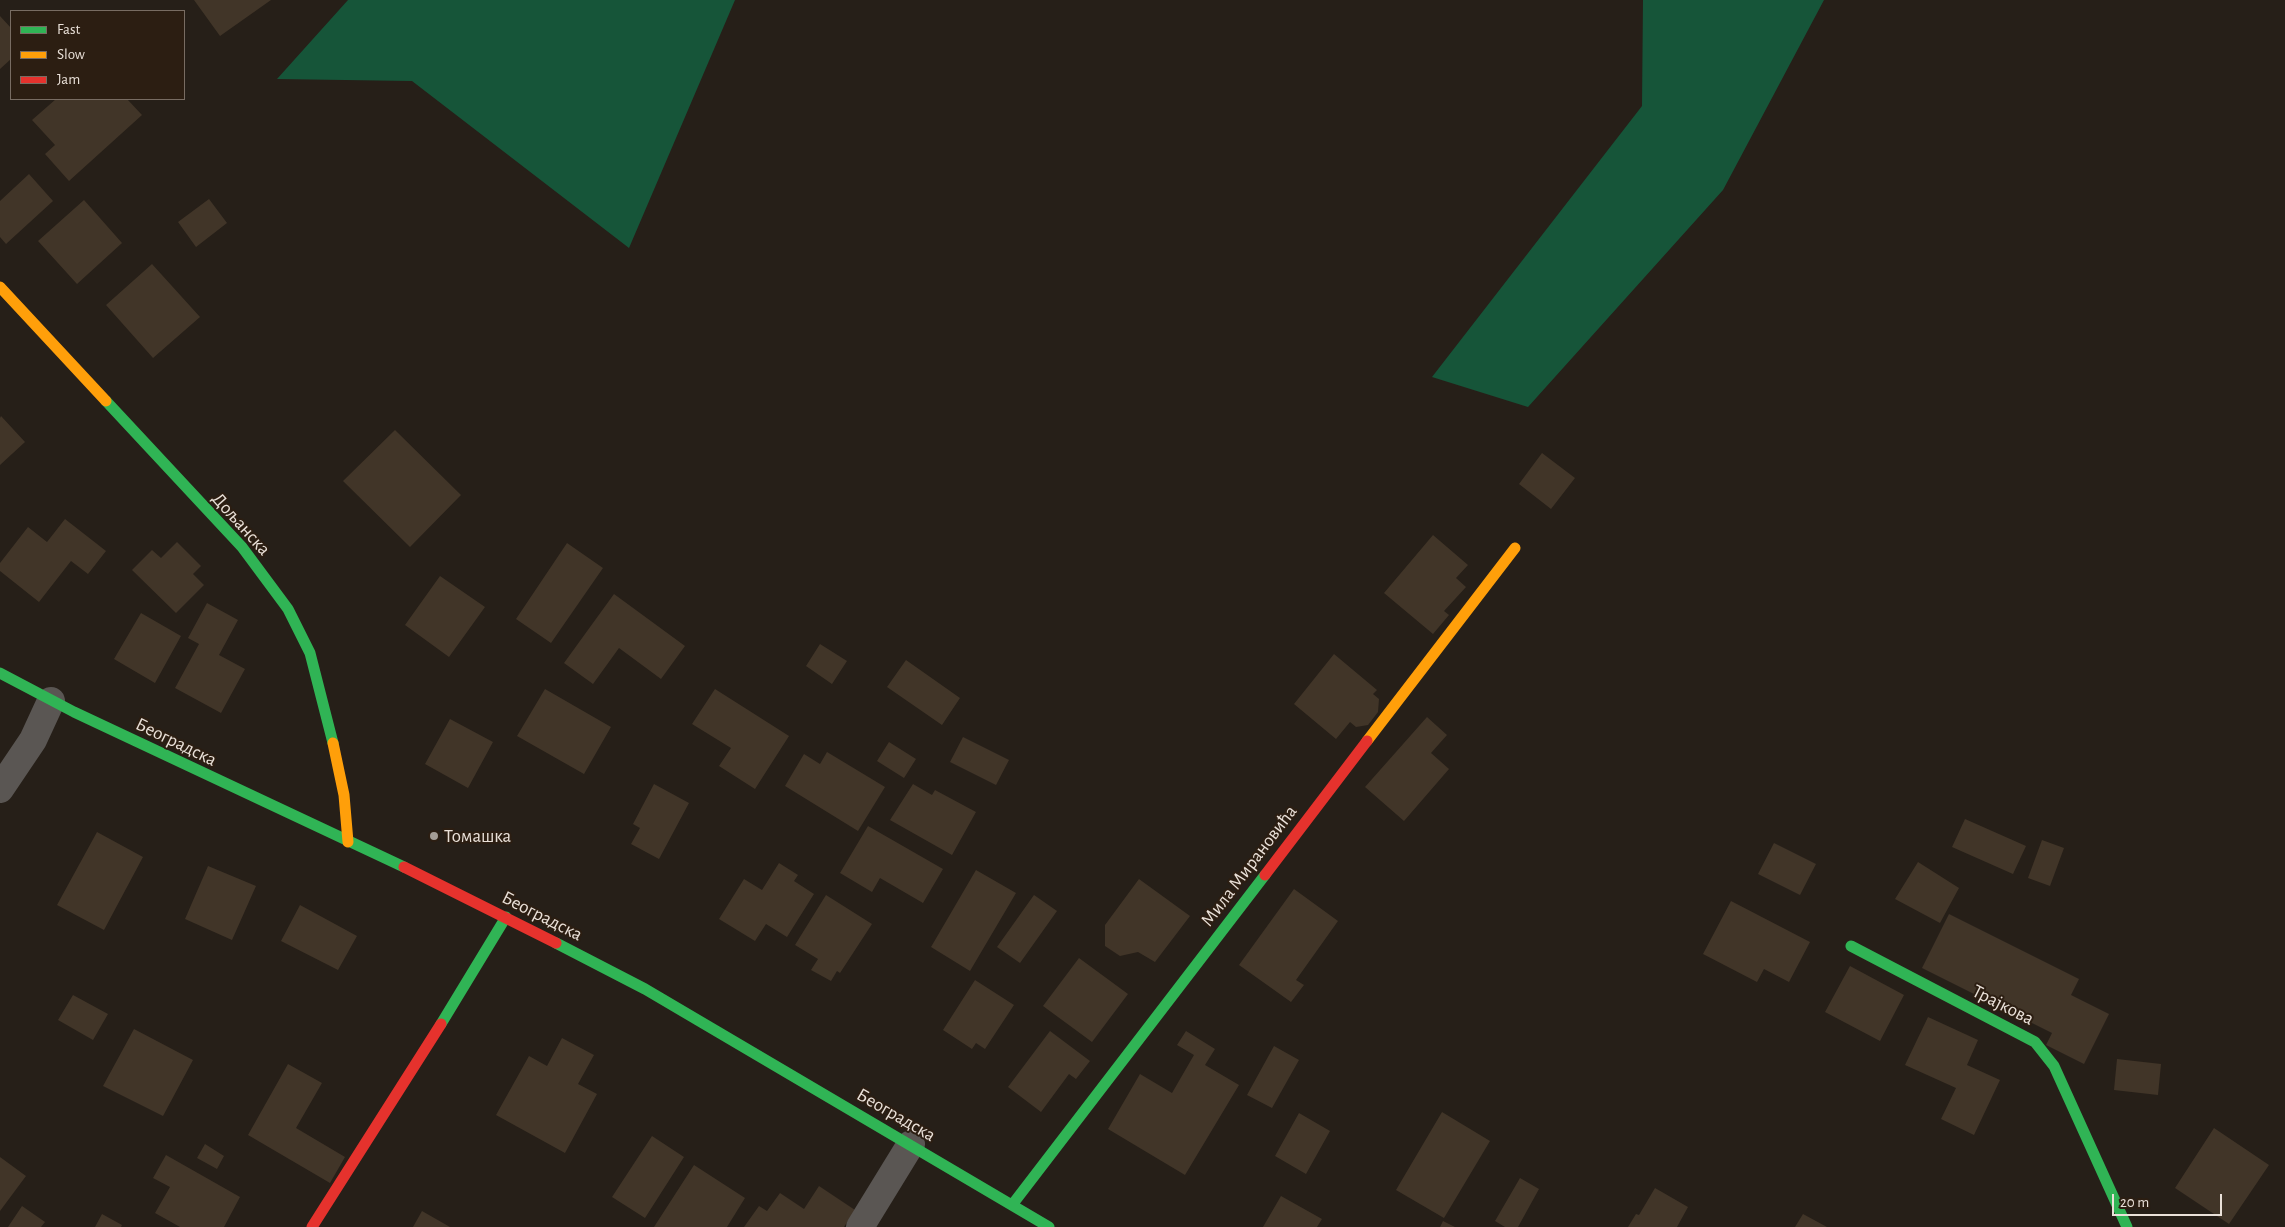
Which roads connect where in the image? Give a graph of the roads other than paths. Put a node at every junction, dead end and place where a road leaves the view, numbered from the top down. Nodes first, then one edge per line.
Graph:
1 (0, 288) edge
2 (1515, 548) dead end
3 (0, 673) edge
4 (51, 701) junction
5 (0, 789) edge
6 (348, 842) junction
7 (506, 917) junction
8 (1850, 946) dead end
9 (911, 1144) junction
10 (1012, 1205) junction
11 (312, 1227) edge
12 (860, 1227) edge
13 (1049, 1227) edge
14 (2128, 1227) edge

1 - 6 street, Дољанска
2 - 10 street, Мила Мирановића
3 - 4 street, Београдска
4 - 5 street
4 - 6 street, Београдска
6 - 7 street, Београдска
7 - 9 street, Београдска
7 - 11 street
8 - 14 street, Трајкова
9 - 10 street, Београдска
9 - 12 street
10 - 13 street, Београдска

